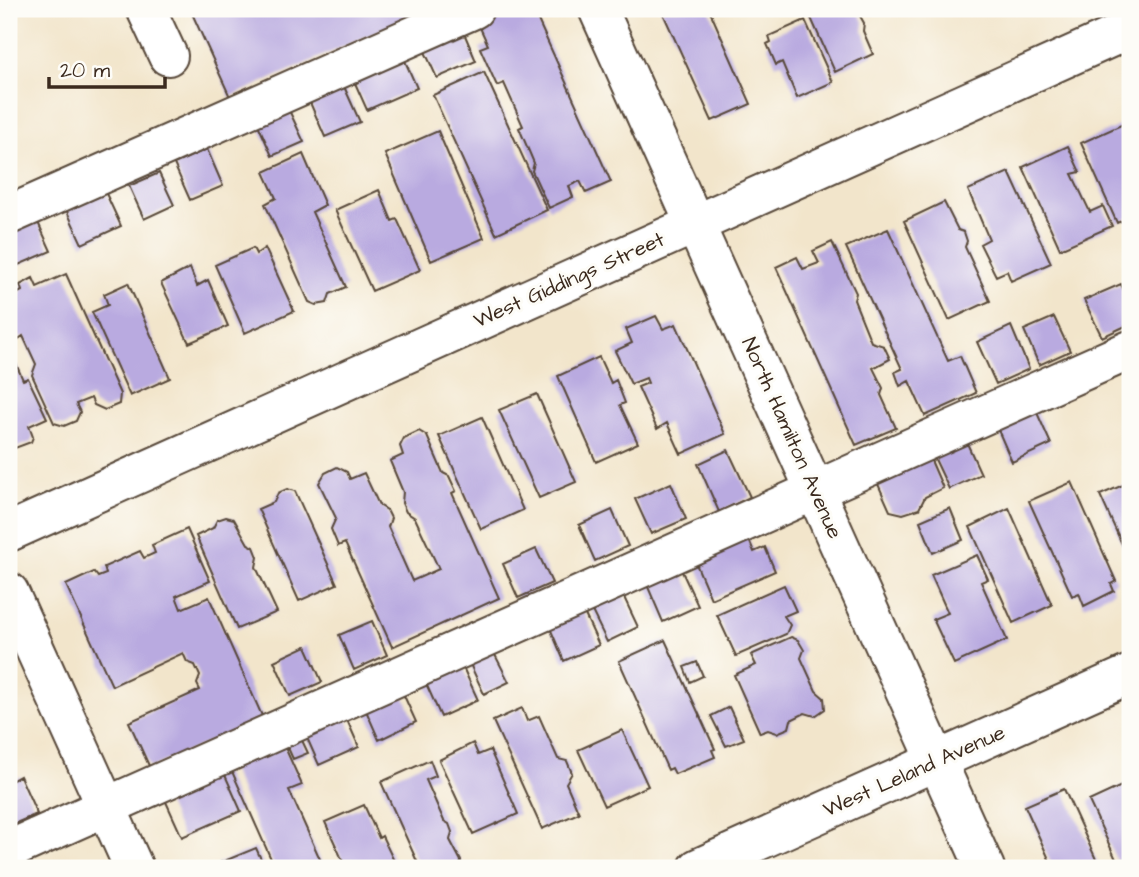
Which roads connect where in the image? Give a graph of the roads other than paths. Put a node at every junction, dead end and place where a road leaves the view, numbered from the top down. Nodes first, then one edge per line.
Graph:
1 (146, 9) edge
2 (474, 9) edge
3 (598, 9) edge
4 (1130, 29) edge
5 (168, 56) dead end
6 (9, 215) edge
7 (695, 224) junction
8 (1130, 350) edge
9 (815, 490) junction
10 (9, 532) edge
11 (9, 592) edge
12 (1130, 674) edge
13 (937, 761) junction
14 (106, 806) junction
15 (9, 850) edge
16 (135, 868) edge
17 (698, 868) edge
18 (985, 868) edge

1 - 5 street
2 - 6 street
3 - 7 street, North Hamilton Avenue
4 - 7 street, West Giddings Street
7 - 9 street, North Hamilton Avenue
7 - 10 street, West Giddings Street
8 - 9 street
9 - 13 street, North Hamilton Avenue
9 - 14 street
11 - 14 street
12 - 13 street, West Leland Avenue
13 - 17 street, West Leland Avenue
13 - 18 street, North Hamilton Avenue
14 - 15 street
14 - 16 street

